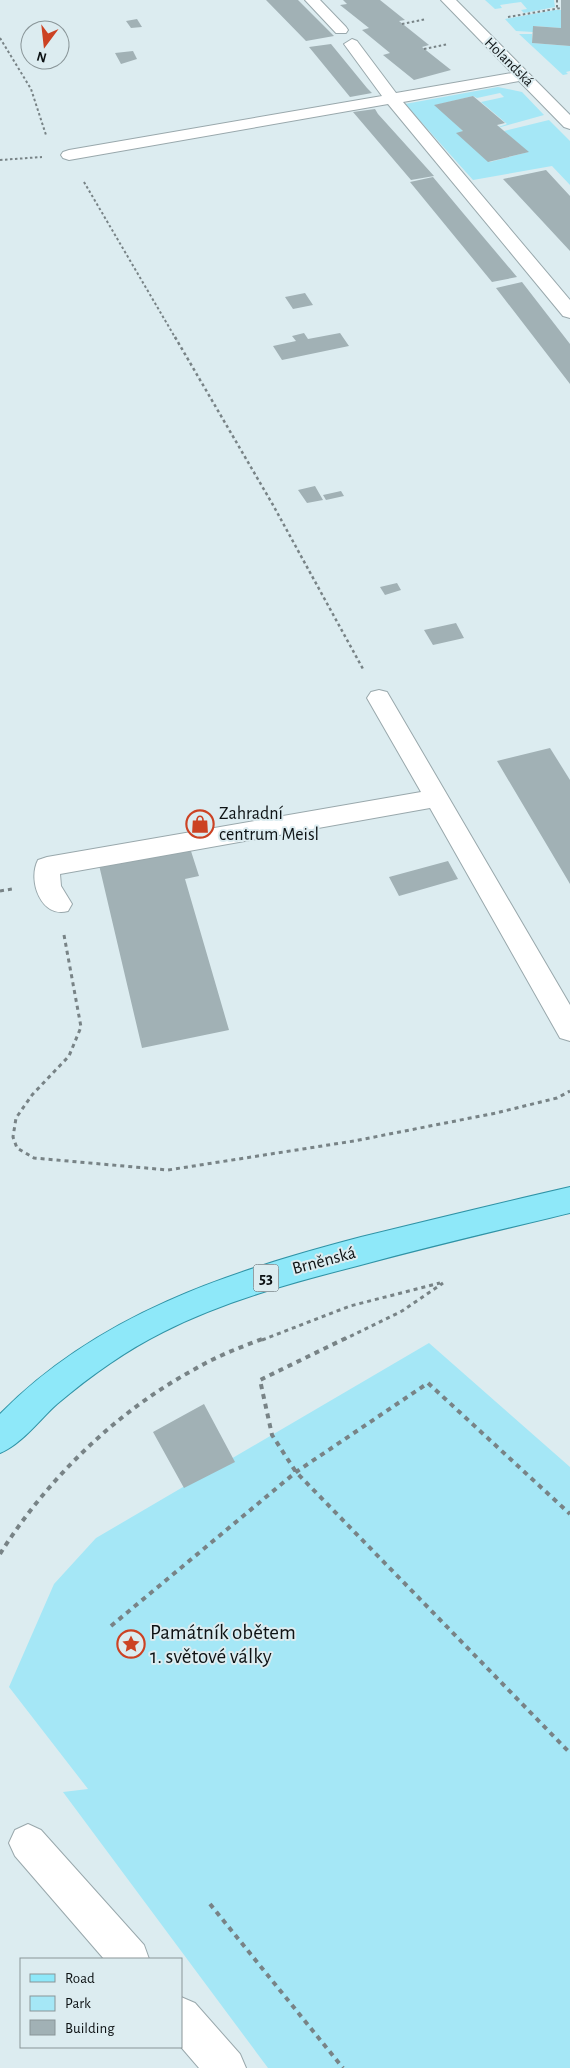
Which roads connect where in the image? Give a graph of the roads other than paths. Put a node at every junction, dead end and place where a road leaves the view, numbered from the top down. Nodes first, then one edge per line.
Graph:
1 (312, 0) edge
2 (448, 0) edge
3 (341, 30) dead end
4 (352, 44) dead end
5 (524, 76) junction
6 (392, 99) junction
7 (570, 124) edge
8 (69, 155) road end
9 (570, 312) edge
10 (379, 698) road end
11 (437, 798) junction
12 (59, 904) road end
13 (570, 1030) edge
14 (570, 1200) edge
15 (0, 1438) edge
16 (28, 1843) dead end
17 (129, 1958) edge
18 (182, 2018) edge
19 (226, 2068) edge

1 - 3 street
2 - 5 street, Holandská
4 - 6 street
5 - 6 street
5 - 7 street, Holandská
6 - 8 street
6 - 9 street
10 - 11 street
11 - 12 street
11 - 13 street
14 - 15 main road, Brněnská / 53
16 - 17 street
18 - 19 street

